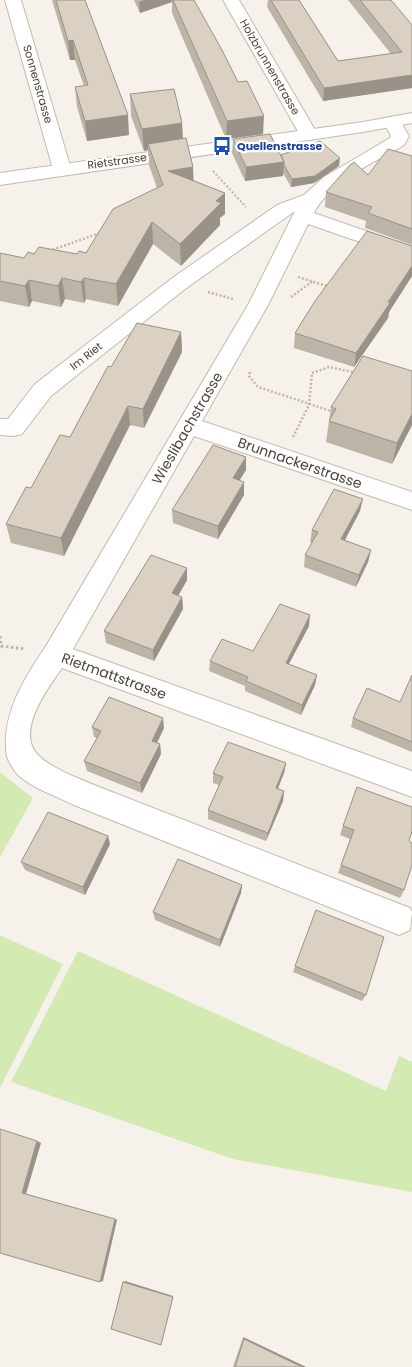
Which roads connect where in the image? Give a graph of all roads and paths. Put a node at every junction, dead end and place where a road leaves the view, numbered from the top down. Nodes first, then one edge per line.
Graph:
1 (13, 0) edge
2 (232, 0) edge
3 (412, 118) edge
4 (393, 122) junction
5 (310, 135) junction
6 (194, 150) junction
7 (62, 169) junction
8 (0, 179) edge
9 (307, 207) junction
10 (264, 223) junction
11 (106, 231) edge
12 (41, 253) edge
13 (412, 254) edge
14 (276, 270) junction
15 (313, 281) junction
16 (178, 284) junction
17 (338, 290) edge
18 (289, 299) dead end
19 (258, 305) junction
20 (251, 366) dead end
21 (365, 375) edge
22 (310, 406) junction
23 (338, 412) edge
24 (188, 425) junction
25 (0, 428) edge
26 (282, 457) junction
27 (412, 501) edge
28 (56, 654) junction
29 (412, 784) edge
30 (399, 919) dead end

1 - 7 street, Sonnenstrasse
2 - 5 street, Holzbrunnenstrasse
3 - 4 street, Rietstrasse
4 - 5 street, Rietstrasse
4 - 9 street
5 - 6 street, Rietstrasse
6 - 7 street, Rietstrasse
6 - 10 path
7 - 8 street, Rietstrasse
9 - 10 street, Im Riet
9 - 13 street
9 - 14 street, Wieslibachstrasse
10 - 16 street, Im Riet
11 - 12 path
14 - 15 path
14 - 19 street, Wieslibachstrasse
15 - 17 path
15 - 18 path
16 - 19 path
16 - 25 street, Im Riet
19 - 24 street, Wieslibachstrasse
20 - 22 path
21 - 22 path
22 - 23 path
22 - 26 path
24 - 26 street, Brunnackerstrasse
24 - 28 street, Wieslibachstrasse
26 - 27 street, Brunnackerstrasse
28 - 29 street, Rietmattstrasse
28 - 30 street, Rietmattstrasse

